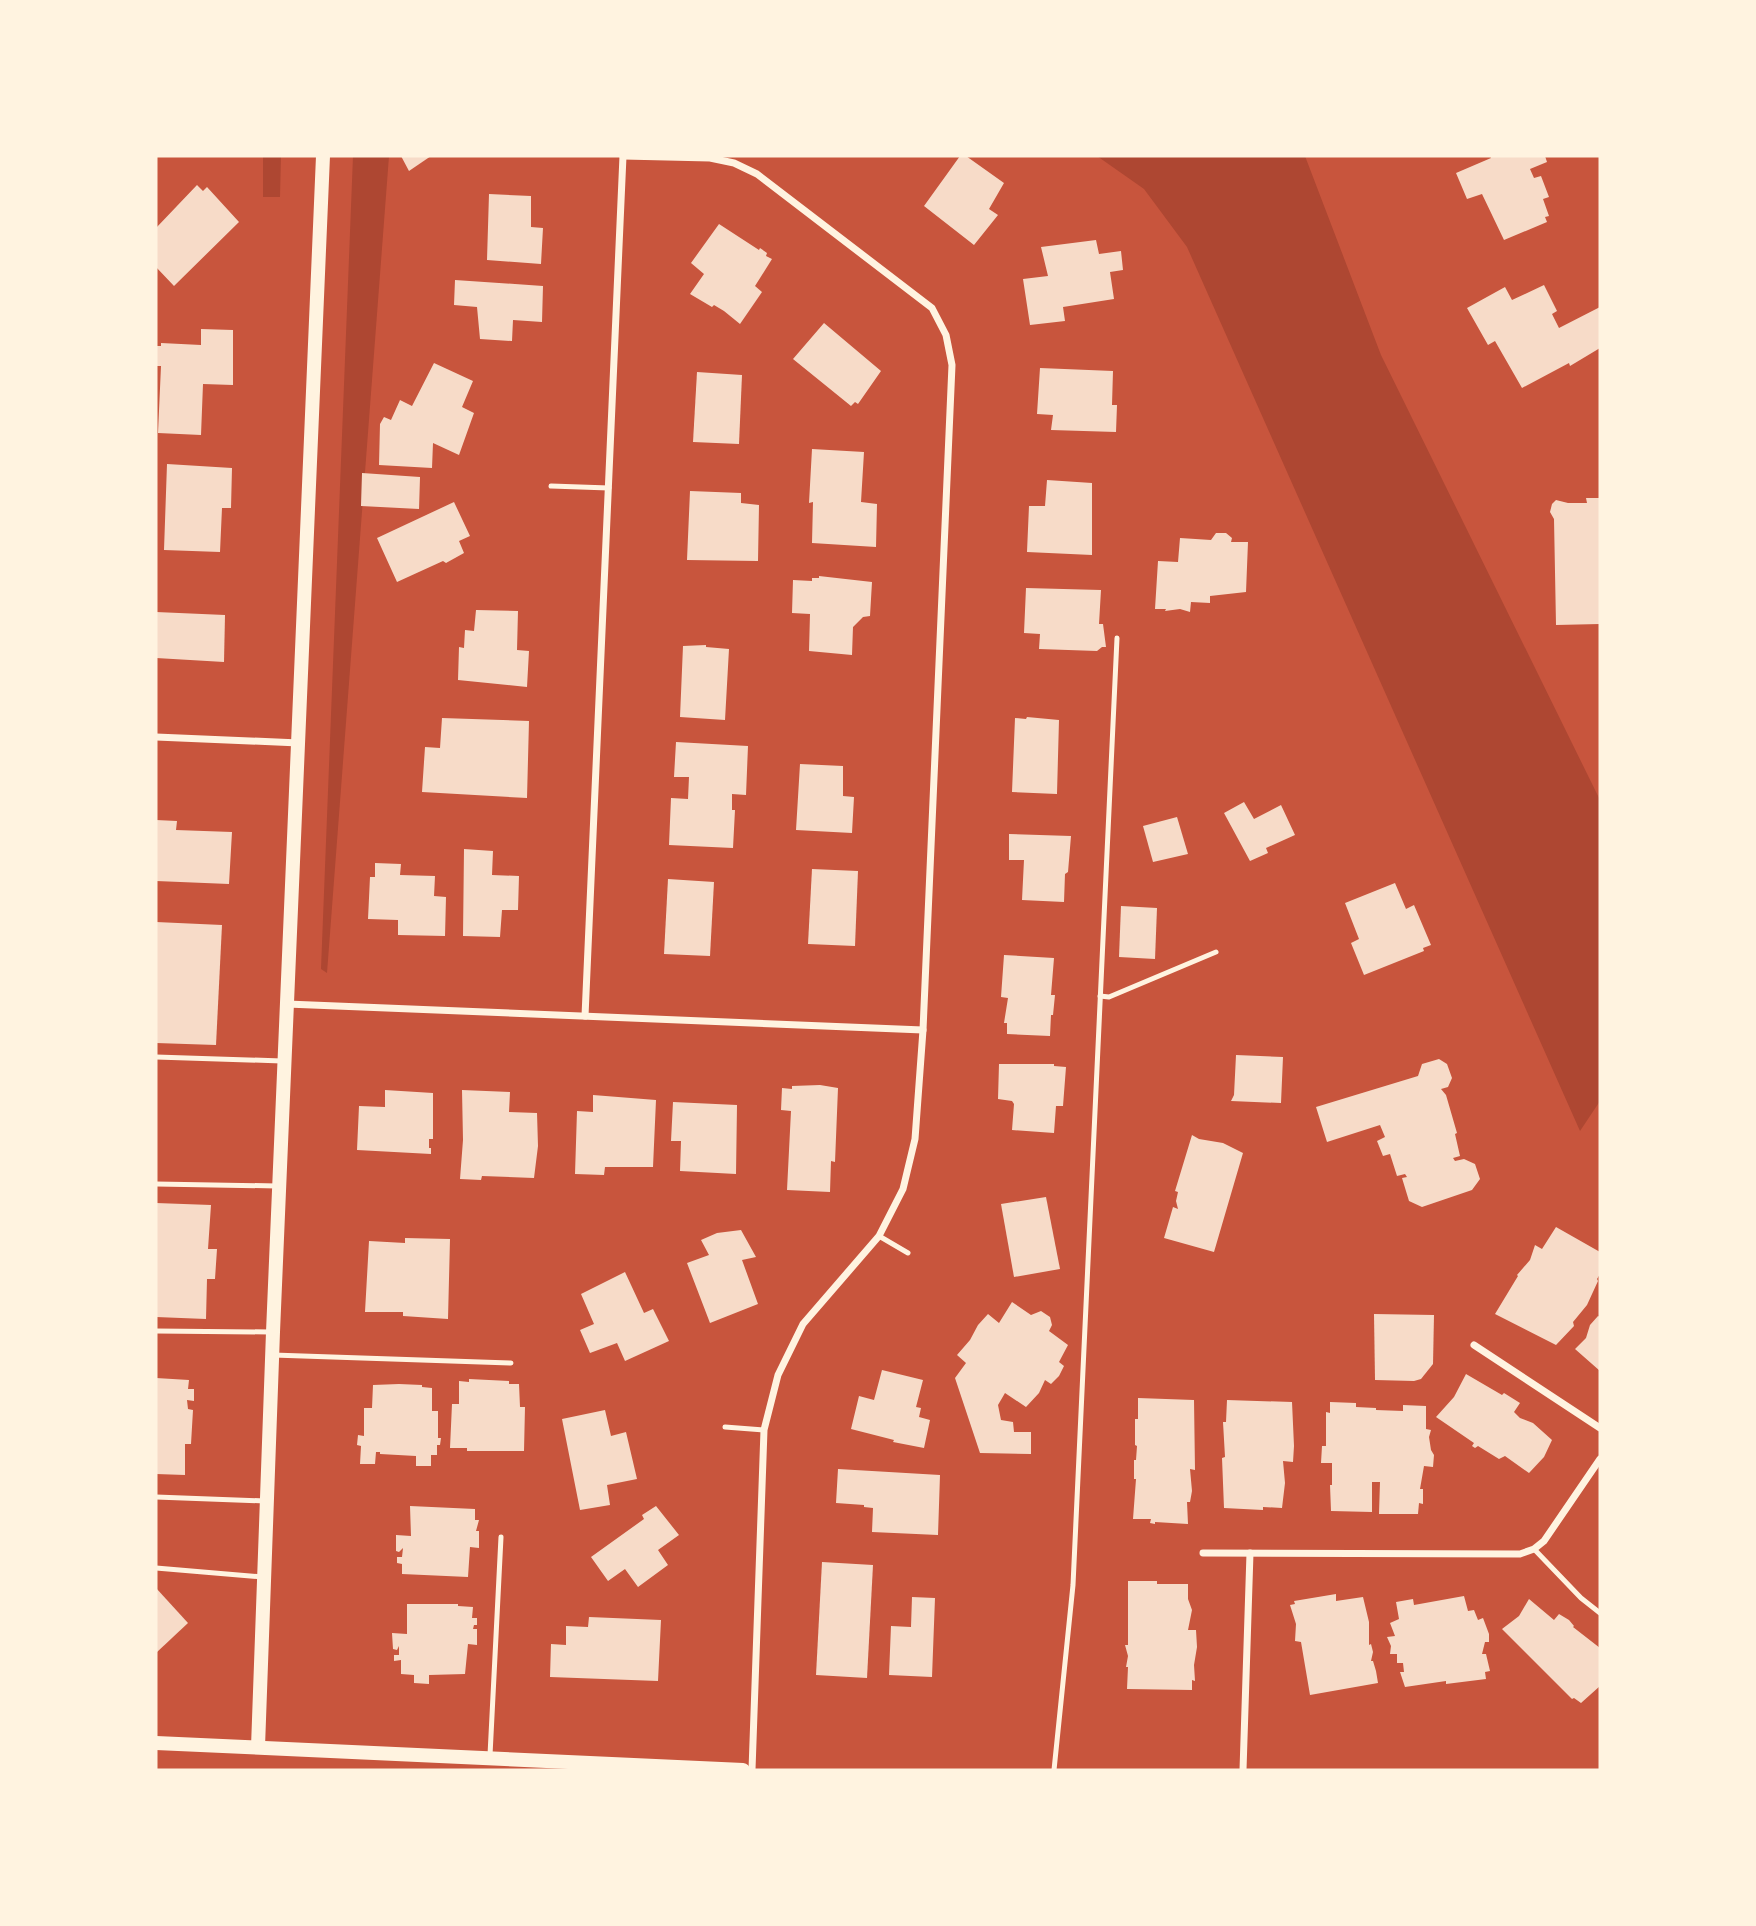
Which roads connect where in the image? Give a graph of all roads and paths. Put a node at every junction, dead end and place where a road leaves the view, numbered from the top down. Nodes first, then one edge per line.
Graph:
1 (323, 156) edge
2 (623, 156) edge
3 (551, 485) dead end
4 (608, 488) junction
5 (1116, 638) dead end
6 (156, 737) edge
7 (300, 743) junction
8 (1216, 952) dead end
9 (1100, 996) junction
10 (288, 1004) junction
11 (585, 1016) junction
12 (923, 1030) junction
13 (156, 1057) edge
14 (285, 1062) junction
15 (156, 1184) edge
16 (280, 1186) junction
17 (879, 1236) junction
18 (908, 1253) dead end
19 (156, 1331) edge
20 (273, 1332) junction
21 (1474, 1345) dead end
22 (273, 1355) junction
23 (511, 1363) dead end
24 (725, 1427) dead end
25 (1600, 1428) edge
26 (764, 1430) junction
27 (1600, 1459) edge
28 (156, 1497) edge
29 (268, 1501) junction
30 (501, 1537) dead end
31 (1534, 1549) junction
32 (1203, 1553) dead end
33 (1250, 1553) junction
34 (156, 1568) edge
35 (266, 1577) junction
36 (1600, 1613) edge
37 (156, 1743) edge
38 (258, 1747) junction
39 (490, 1759) junction
40 (593, 1767) edge
41 (743, 1770) edge
42 (752, 1770) edge
43 (1054, 1770) edge
44 (1243, 1770) edge

1 - 7 main road
2 - 4 street
2 - 12 street
3 - 4 lane
4 - 11 street
5 - 9 lane
6 - 7 street
7 - 10 main road
8 - 9 lane
9 - 43 lane
10 - 11 street
10 - 14 main road
11 - 12 street
12 - 17 street
13 - 14 lane
14 - 16 main road
15 - 16 lane
16 - 20 main road
17 - 18 lane
17 - 26 street
19 - 20 lane
20 - 22 main road
21 - 25 street
22 - 23 lane
22 - 29 main road
24 - 26 lane
26 - 42 street
27 - 31 street
28 - 29 lane
29 - 35 main road
30 - 39 lane
31 - 33 street
31 - 36 lane
32 - 33 street
33 - 44 street
34 - 35 lane
35 - 38 main road
37 - 38 main road
38 - 39 main road
39 - 40 main road
40 - 41 main road

